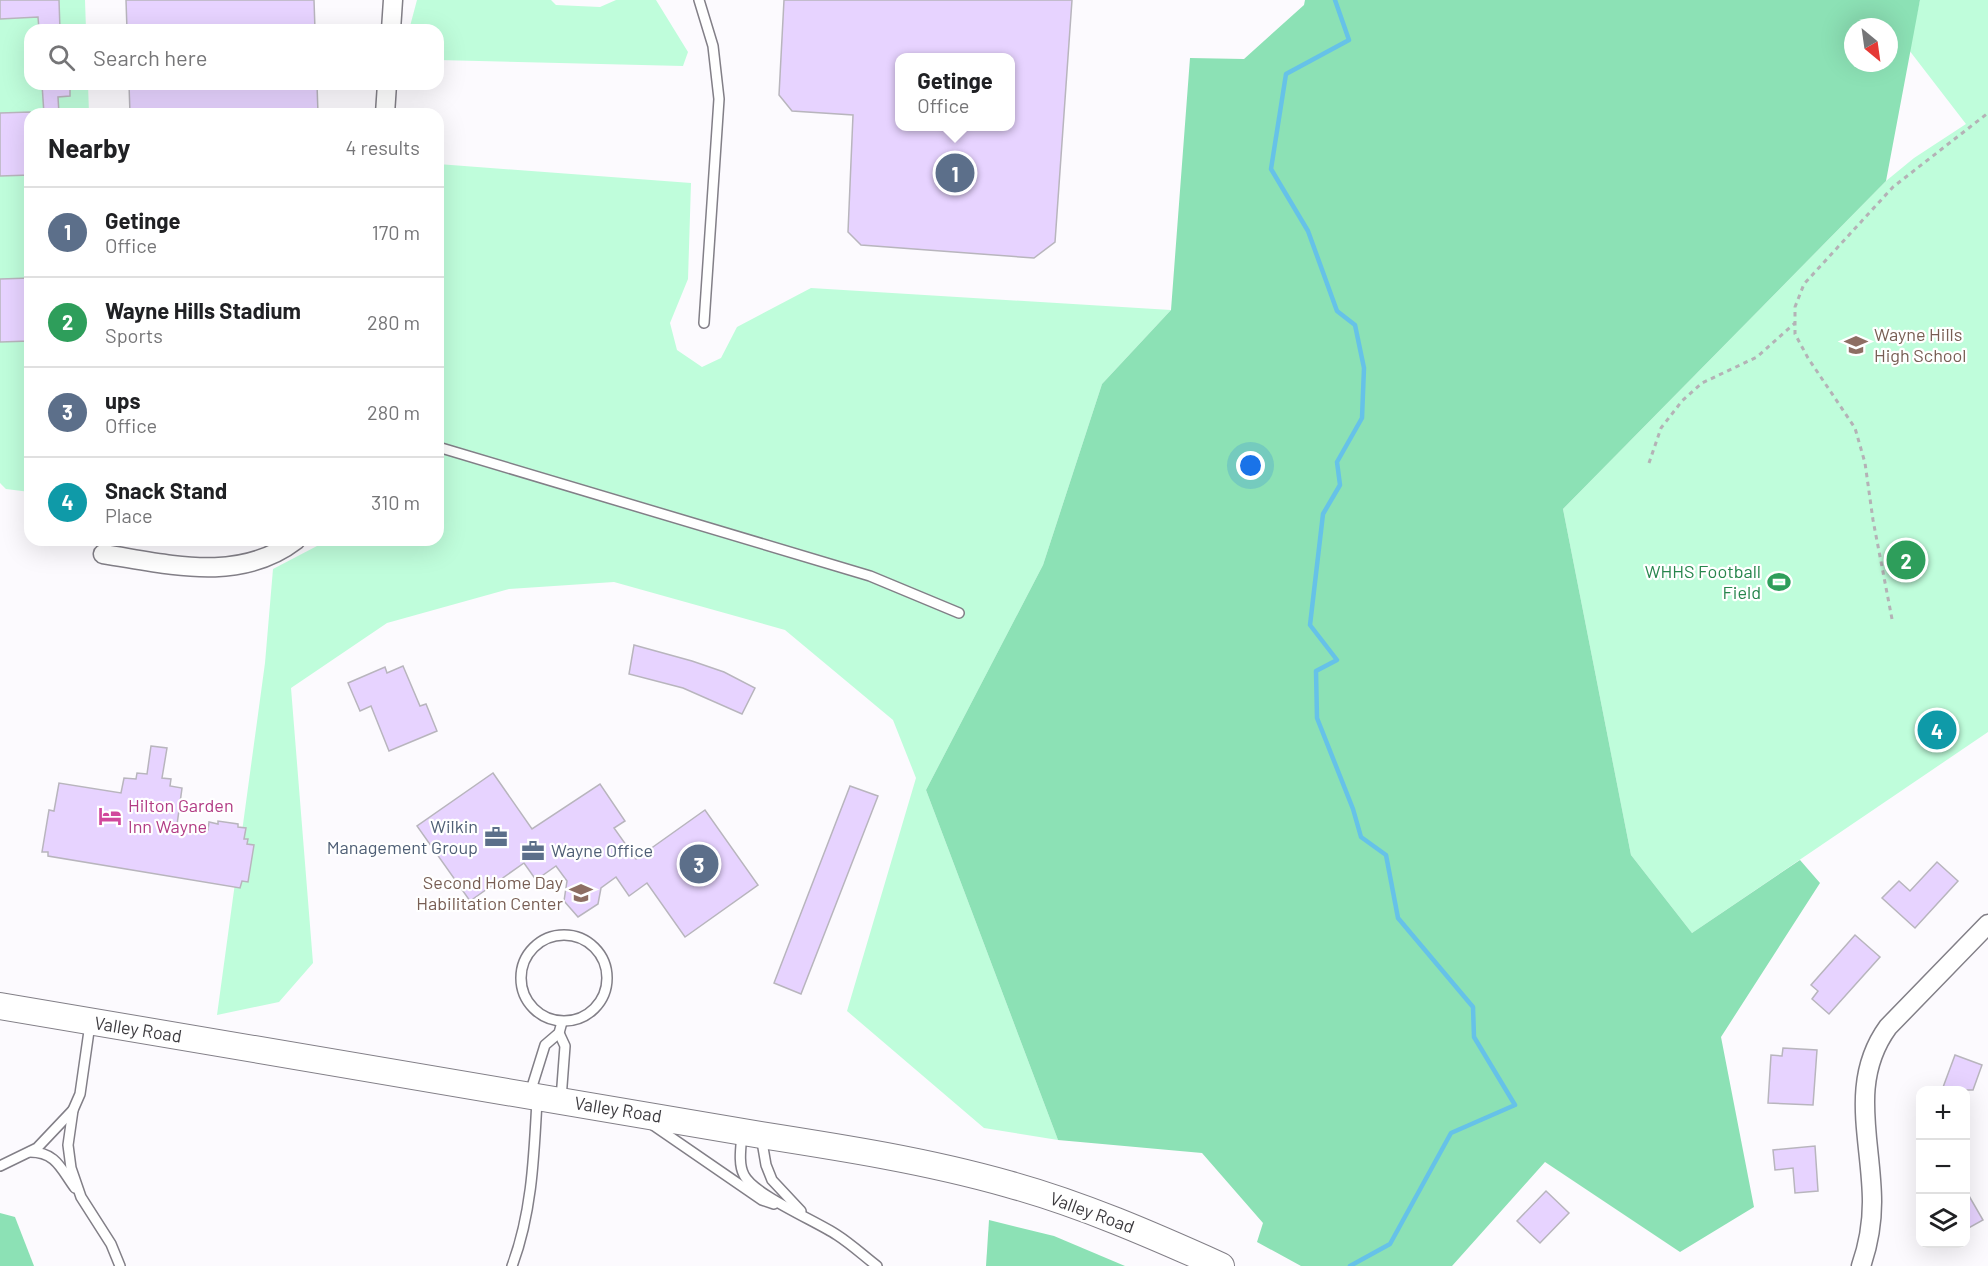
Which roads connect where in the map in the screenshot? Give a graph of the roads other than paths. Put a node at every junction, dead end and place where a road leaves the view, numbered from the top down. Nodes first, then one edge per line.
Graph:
1 (393, 0) edge
2 (699, 0) edge
3 (391, 24) edge
4 (387, 90) edge
5 (385, 108) edge
6 (704, 323) dead end
7 (444, 449) edge
8 (285, 546) edge
9 (103, 554) dead end
10 (959, 613) dead end
11 (1988, 924) edge
12 (0, 1006) edge
13 (90, 1022) junction
14 (562, 1022) junction
15 (559, 1033) junction
16 (542, 1098) junction
17 (73, 1110) junction
18 (639, 1113) junction
19 (751, 1134) junction
20 (29, 1152) junction
21 (0, 1166) edge
22 (81, 1197) junction
23 (807, 1217) junction
24 (120, 1266) edge
25 (512, 1266) edge
26 (878, 1266) edge
27 (1221, 1266) edge
28 (1861, 1266) edge

1 - 3 street
2 - 6 lane
4 - 5 street
7 - 10 lane
8 - 9 street
11 - 28 street
12 - 13 main road, Valley Road
13 - 16 main road, Valley Road
13 - 17 lane
14 - 14 lane
14 - 15 lane
15 - 16 lane
15 - 16 lane
16 - 18 main road, Valley Road
16 - 25 lane
17 - 20 lane
17 - 22 lane
18 - 19 main road, Valley Road
18 - 23 lane
19 - 23 lane
19 - 23 lane
19 - 27 main road, Valley Road
20 - 21 lane
20 - 22 lane
22 - 24 lane
23 - 26 lane

